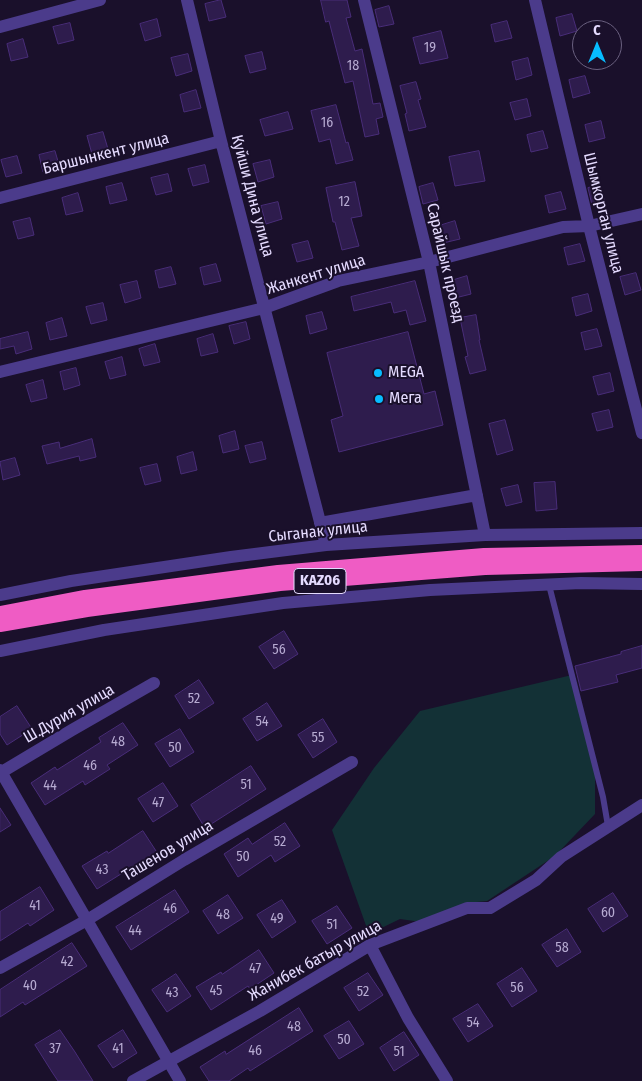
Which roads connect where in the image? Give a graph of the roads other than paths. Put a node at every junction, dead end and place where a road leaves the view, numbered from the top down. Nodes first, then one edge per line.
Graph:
1 (100, 0) edge
2 (187, 0) edge
3 (364, 0) edge
4 (535, 0) edge
5 (0, 27) edge
6 (221, 141) junction
7 (0, 198) edge
8 (642, 214) edge
9 (589, 226) junction
10 (430, 262) junction
11 (264, 308) junction
12 (0, 372) edge
13 (642, 433) edge
14 (477, 494) junction
15 (320, 523) junction
16 (642, 533) edge
17 (485, 535) junction
18 (326, 545) junction
19 (642, 552) edge
20 (642, 564) edge
21 (642, 584) edge
22 (549, 585) junction
23 (0, 595) edge
24 (0, 612) edge
25 (0, 625) edge
26 (0, 651) edge
27 (154, 684) dead end
28 (352, 762) dead end
29 (1, 772) edge
30 (642, 805) edge
31 (608, 826) junction
32 (87, 920) junction
33 (370, 946) junction
34 (0, 968) edge
35 (168, 1061) junction
36 (133, 1081) edge
37 (180, 1081) edge
38 (447, 1081) edge

1 - 5 street
2 - 6 street, Куйши Дина улица
3 - 10 street, Сарайшык проезд
4 - 9 street, Шымкорган улица
6 - 7 street, Баршынкент улица
6 - 11 street, Куйши Дина улица
8 - 9 street, Жанкент улица
9 - 10 street, Жанкент улица
9 - 13 street, Шымкорган улица
10 - 11 street, Жанкент улица
10 - 14 street, Сарайшык проезд
11 - 12 street, Жанкент улица
11 - 15 street, Куйши Дина улица
14 - 15 street
14 - 17 street, Сарайшык проезд
15 - 18 street, Куйши Дина улица
16 - 17 street, Сыганак улица
17 - 18 street, Сыганак улица
18 - 23 street, Сыганак улица
19 - 24 highway, KАZ06
20 - 25 highway, KАZ06
21 - 22 street
22 - 26 street
22 - 31 lane
27 - 29 street, Ш.Дурия улица
28 - 32 street, Ташенов улица
29 - 32 street
30 - 31 street, Жанибек батыр улица
31 - 33 street, Жанибек батыр улица
32 - 34 street, Ташенов улица
32 - 35 street
33 - 35 street, Жанибек батыр улица
33 - 38 street
35 - 36 street, Жанибек батыр улица
35 - 37 street

